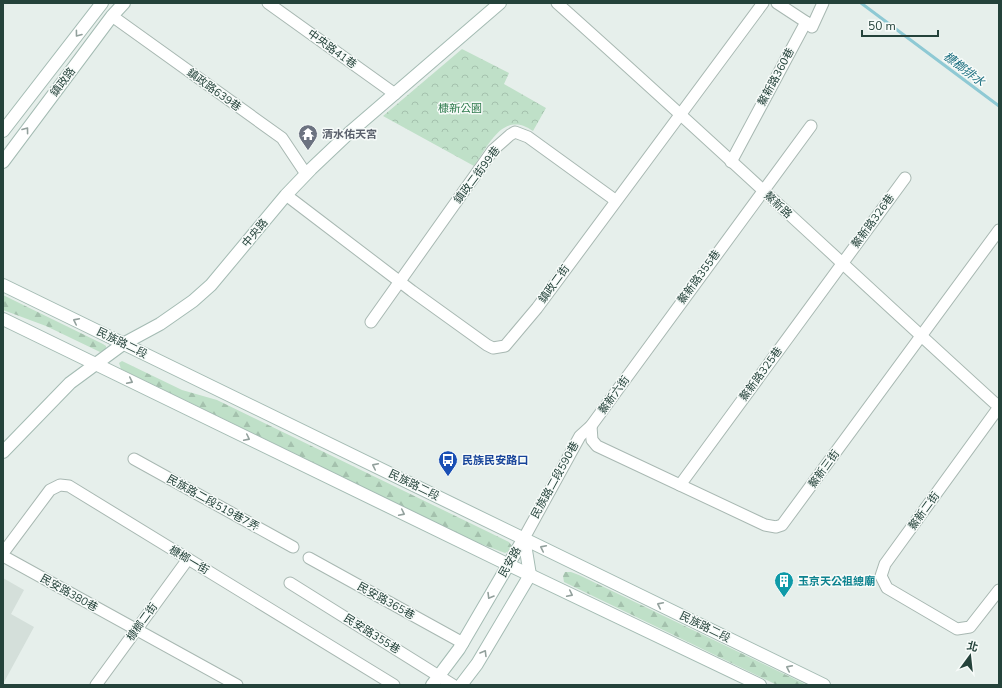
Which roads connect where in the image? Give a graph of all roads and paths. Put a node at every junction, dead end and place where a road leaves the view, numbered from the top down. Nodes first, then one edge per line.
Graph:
1 (124, 3) edge
2 (268, 3) edge
3 (500, 3) edge
4 (557, 3) edge
5 (763, 3) edge
6 (777, 3) edge
7 (823, 3) edge
8 (97, 4) edge
9 (112, 16) junction
10 (806, 22) junction
11 (395, 94) junction
12 (680, 113) junction
13 (811, 126) dead end
14 (3, 131) edge
15 (3, 162) edge
16 (731, 162) junction
17 (306, 174) junction
18 (905, 178) dead end
19 (763, 191) junction
20 (286, 195) junction
21 (615, 200) junction
22 (999, 230) edge
23 (842, 264) junction
24 (399, 281) junction
25 (3, 285) edge
26 (3, 319) edge
27 (370, 322) dead end
28 (921, 336) junction
29 (123, 344) junction
30 (95, 364) junction
31 (636, 364) joint
32 (999, 407) edge
33 (591, 426) junction
34 (3, 452) edge
35 (134, 459) dead end
36 (680, 485) junction
37 (524, 538) junction
38 (293, 548) dead end
39 (3, 552) edge
40 (3, 556) edge
41 (309, 558) dead end
42 (188, 559) junction
43 (508, 565) junction
44 (530, 575) junction
45 (290, 583) dead end
46 (999, 590) edge
47 (136, 630) junction
48 (463, 643) junction
49 (435, 681) edge
50 (96, 685) edge
51 (237, 685) edge
52 (394, 685) edge
53 (453, 685) edge
54 (461, 685) edge
55 (760, 685) edge
56 (824, 685) edge

1 - 9 street, 鎮政路
2 - 11 street, 中央路41巷
3 - 11 street, 中央路
4 - 12 street, 鰲新路
5 - 12 street, 鎮政二街
6 - 10 street
7 - 10 street, 鰲新路360巷
8 -> 14 street, 鎮政路
15 -> 9 street, 鎮政路
9 - 17 street, 鎮政路639巷
10 - 16 street, 鰲新路360巷
11 - 17 street, 中央路
12 - 16 street, 鰲新路
12 - 21 street, 鎮政二街
13 - 19 street, 鰲新路355巷
16 - 19 street, 鰲新路
17 - 20 street, 中央路
18 - 23 street, 鰲新路326巷
19 - 23 street, 鰲新路
19 - 31 street, 鰲新路355巷
20 - 24 street, 鎮政二街
20 - 29 street, 中央路
21 - 24 street, 鎮政二街
21 - 24 street, 鎮政二街99巷
22 - 28 street, 鰲新三街
23 - 28 street, 鰲新路
23 - 36 street, 鰲新路325巷
24 - 27 street
29 -> 25 street, 民族路二段
26 - 30 street
28 - 32 street, 鰲新路
28 - 36 street, 鰲新三街
29 - 30 street, 中央路
37 -> 29 street, 民族路二段
30 - 34 street, 中央路
30 -> 43 street
31 - 33 street, 鰲新六街
32 - 46 street, 鰲新二街
33 - 36 street, 鰲新三街
33 - 37 street, 民族路二段590巷
35 - 38 street, 民族路二段519巷7弄
37 - 43 street, 民安路
37 - 44 street, 民安路
56 -> 37 street, 民族路二段
39 - 42 street, 槺榔一街
40 - 47 street, 民安路380巷
41 - 48 street, 民安路365巷
42 - 47 street, 槺榔二街
42 - 52 street, 槺榔一街
43 - 44 street
43 -> 48 street, 民安路
54 -> 44 street
44 -> 55 street
45 - 49 street, 民安路355巷
47 - 50 street, 槺榔二街
47 - 51 street, 民安路380巷
48 - 49 street, 民安路
49 - 53 street, 民安路355巷

